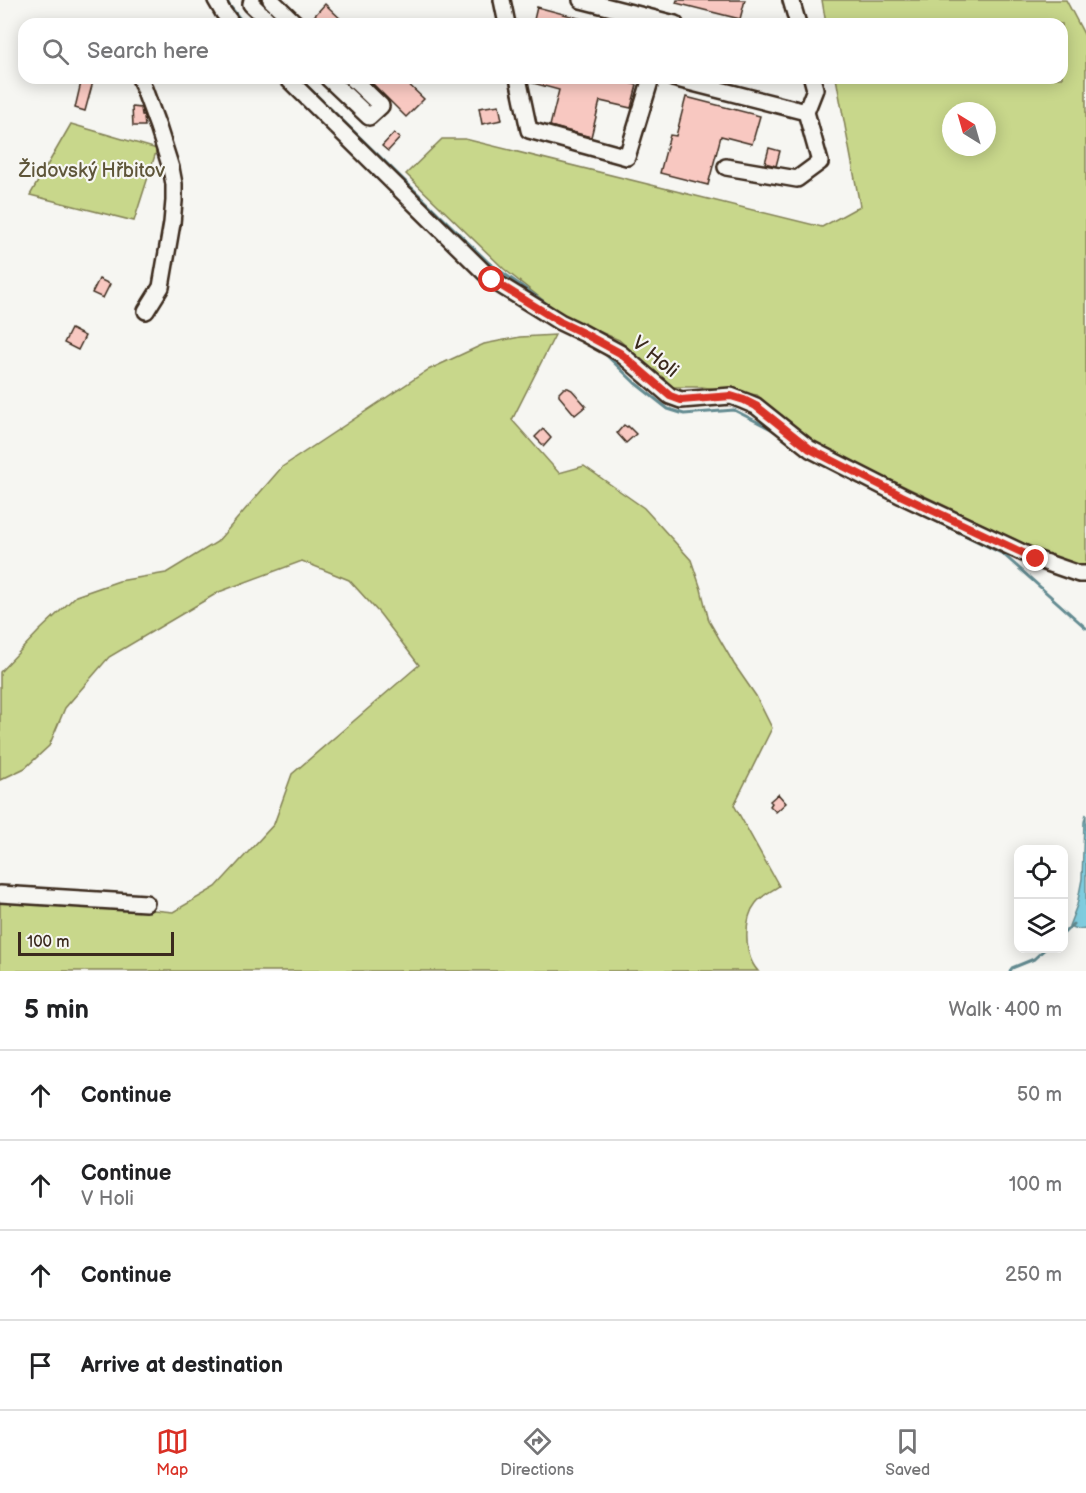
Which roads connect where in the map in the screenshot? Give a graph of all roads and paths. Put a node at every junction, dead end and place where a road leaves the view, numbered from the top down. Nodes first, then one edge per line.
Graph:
1 (216, 0) edge
2 (252, 0) edge
3 (271, 0) edge
4 (502, 0) edge
5 (581, 0) edge
6 (791, 0) edge
7 (228, 18) edge
8 (266, 18) edge
9 (290, 18) edge
10 (506, 18) edge
11 (652, 18) edge
12 (796, 18) edge
13 (142, 84) edge
14 (293, 84) edge
15 (334, 84) edge
16 (358, 84) edge
17 (519, 84) edge
18 (649, 84) edge
19 (696, 84) edge
20 (814, 84) edge
21 (806, 112) junction
22 (726, 167) dead end
23 (146, 311) dead end
24 (1086, 574) edge
25 (0, 894) edge
26 (146, 903) dead end

1 - 7 street
2 - 8 street
3 - 9 street
4 - 10 street
5 - 11 street
6 - 12 street
13 - 23 street
14 - 24 street, V Holi
15 - 16 street
17 - 18 street
19 - 21 street
20 - 21 street
21 - 22 street
25 - 26 street

